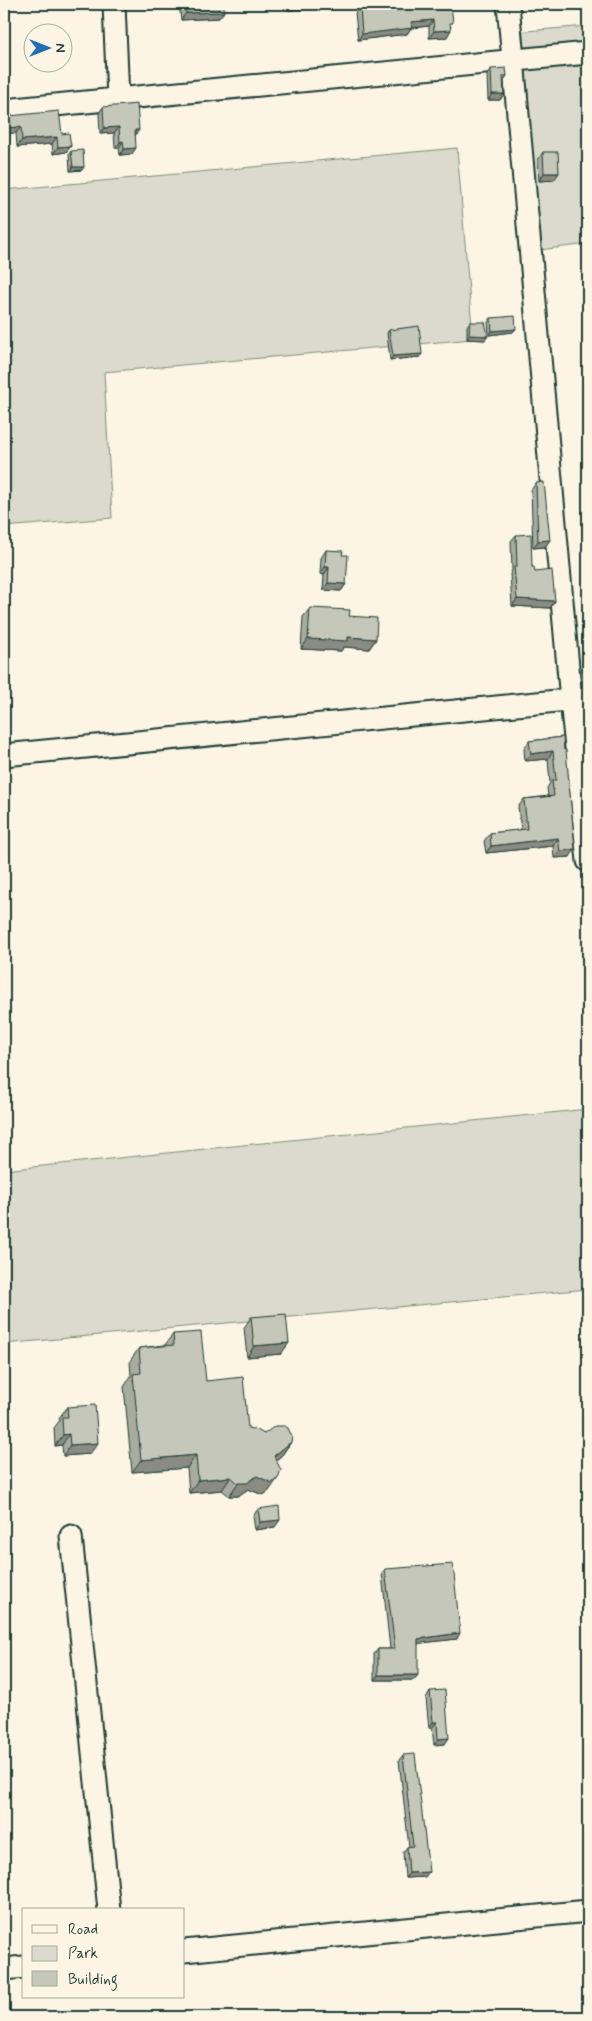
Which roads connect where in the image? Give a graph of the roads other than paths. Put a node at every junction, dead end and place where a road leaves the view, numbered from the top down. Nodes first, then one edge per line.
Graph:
1 (114, 4) edge
2 (508, 4) edge
3 (588, 54) edge
4 (515, 61) junction
5 (118, 98) junction
6 (4, 110) edge
7 (580, 699) edge
8 (4, 756) edge
9 (588, 861) edge
10 (71, 1536) dead end
11 (109, 1908) edge
12 (588, 1911) edge
13 (185, 1951) edge
14 (22, 1967) edge
15 (4, 1969) edge

1 - 5 street
2 - 4 street
3 - 4 street
4 - 5 street
4 - 7 street
5 - 6 street
7 - 8 street
7 - 9 street
10 - 11 street
12 - 13 street
14 - 15 street

